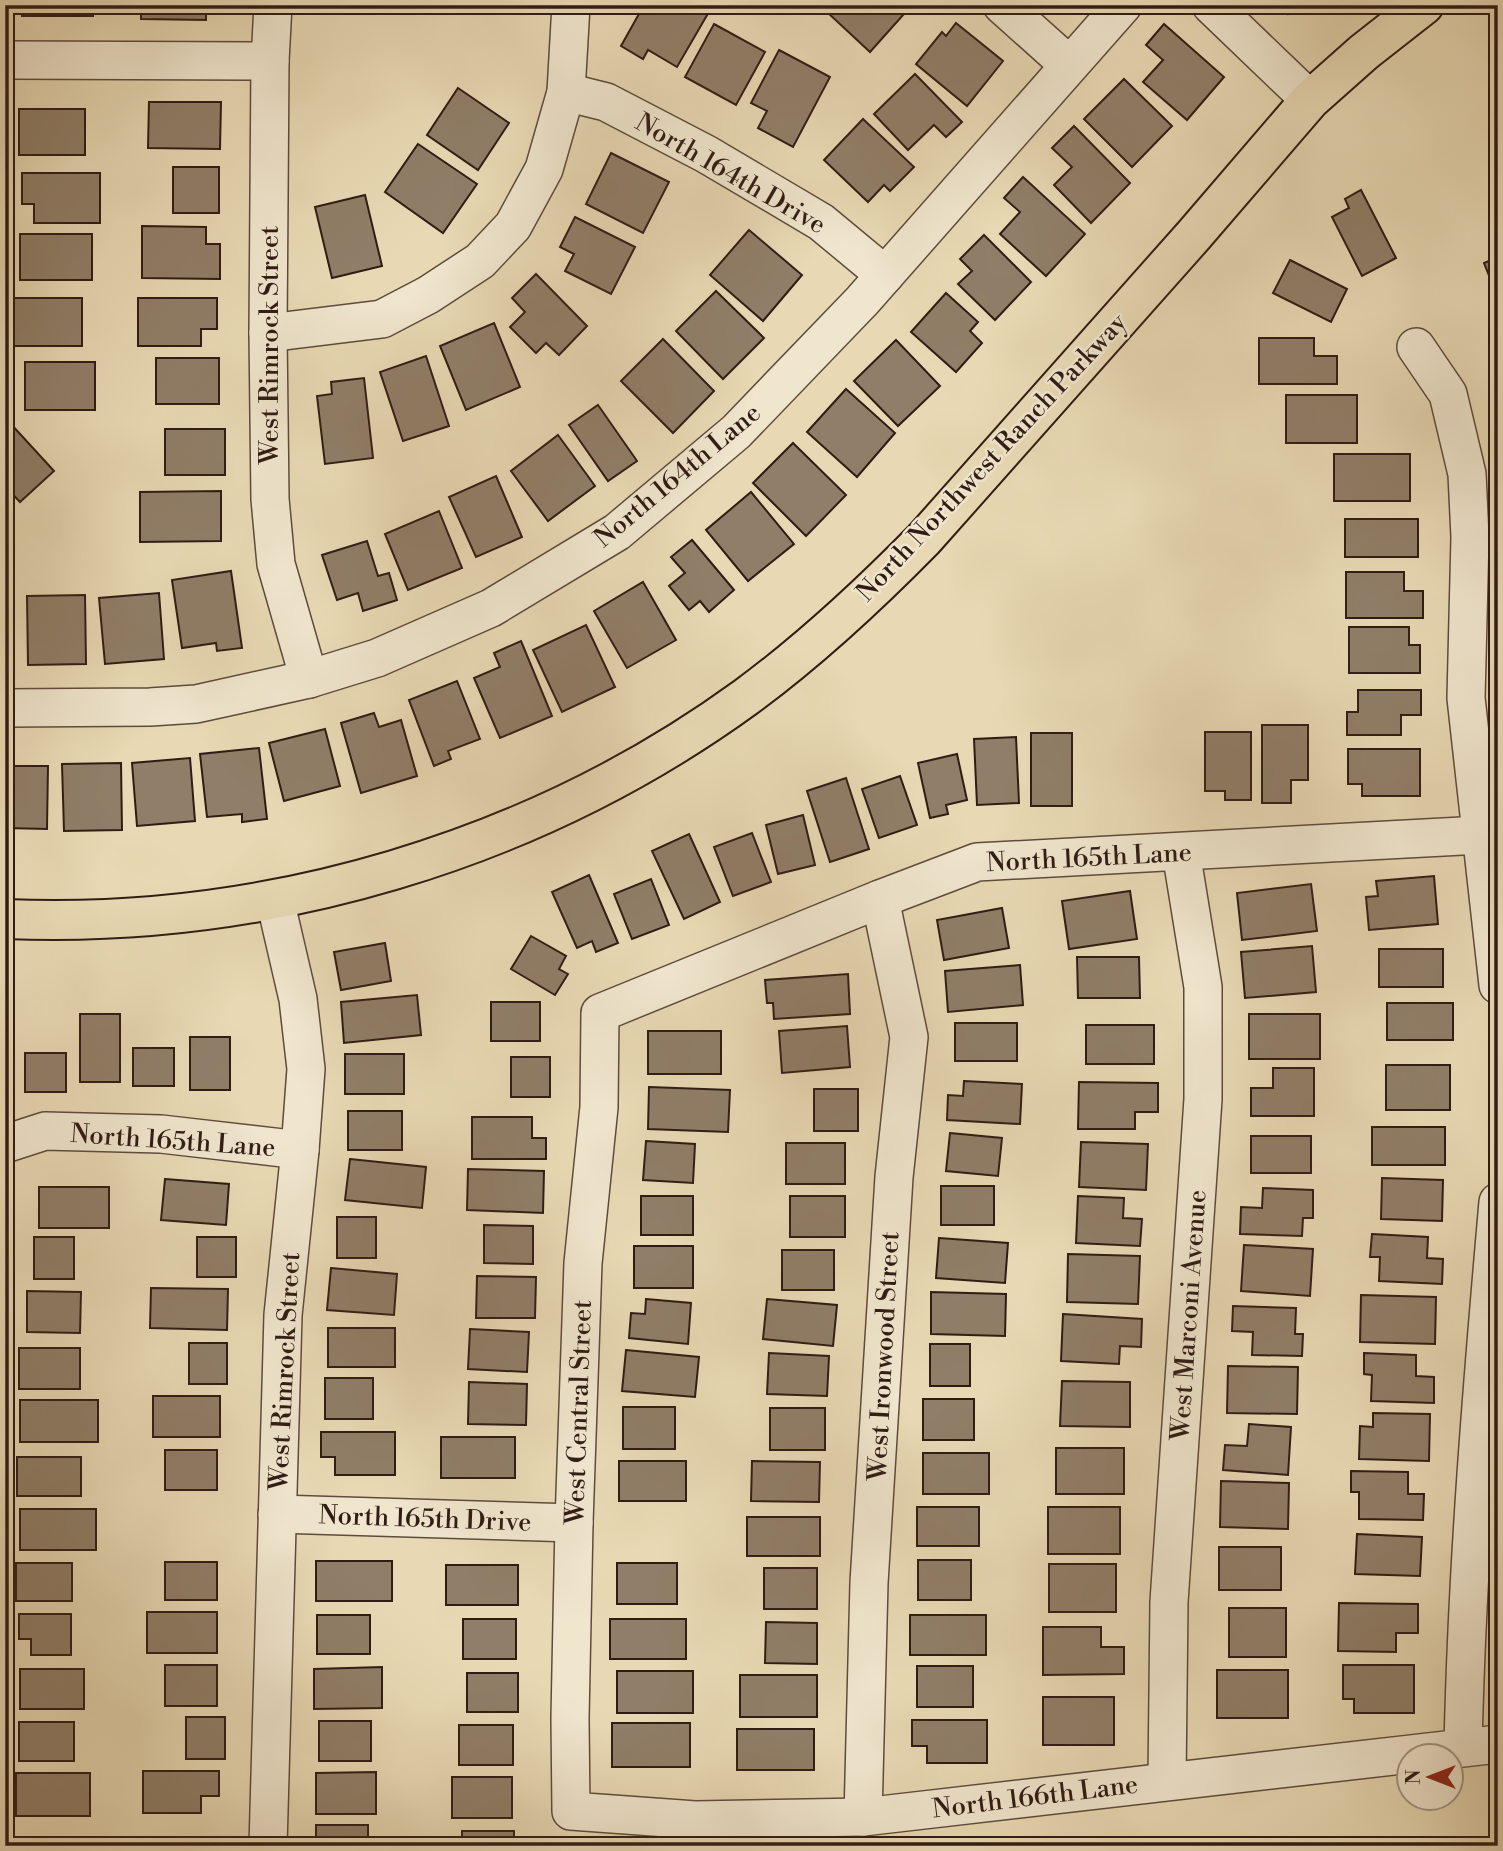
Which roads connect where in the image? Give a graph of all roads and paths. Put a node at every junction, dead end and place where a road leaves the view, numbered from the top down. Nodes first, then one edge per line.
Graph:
1 (273, 5) edge
2 (570, 5) edge
3 (1002, 5) edge
4 (1123, 5) edge
5 (1211, 5) edge
6 (1424, 5) edge
7 (5, 60) edge
8 (270, 61) junction
9 (1069, 65) junction
10 (566, 92) junction
11 (1310, 100) junction
12 (885, 275) junction
13 (268, 333) junction
14 (1416, 346) dead end
15 (1484, 536) edge
16 (309, 679) junction
17 (5, 708) edge
18 (1481, 835) junction
19 (1181, 852) junction
20 (880, 899) junction
21 (275, 900) junction
22 (5, 919) edge
23 (1498, 985) edge
24 (600, 1013) joint
25 (5, 1144) edge
26 (300, 1150) junction
27 (1498, 1202) edge
28 (277, 1514) junction
29 (574, 1523) junction
30 (1480, 1746) edge
31 (1167, 1781) junction
32 (571, 1811) joint
33 (863, 1817) junction
34 (268, 1846) edge

1 - 8 street, West Rimrock Street
2 - 10 street
3 - 9 street
4 - 9 street, North 164th Lane
5 - 11 street
6 - 11 main road, North Northwest Ranch Parkway
7 - 8 street
8 - 13 street, West Rimrock Street
9 - 12 street, North 164th Lane
10 - 12 street, North 164th Drive
10 - 13 street
11 - 21 main road, North Northwest Ranch Parkway
12 - 16 street, North 164th Lane
13 - 16 street, West Rimrock Street
14 - 15 street
15 - 18 street
16 - 17 street, North 164th Lane
18 - 19 street, North 165th Lane
18 - 23 street
19 - 20 street, North 165th Lane
19 - 31 street, West Marconi Avenue
20 - 24 street, North 165th Lane
20 - 33 street, West Ironwood Street
21 - 22 main road, North Northwest Ranch Parkway
21 - 26 street, West Rimrock Street
24 - 29 street, West Central Street
25 - 26 street, North 165th Lane
26 - 28 street, West Rimrock Street
27 - 30 street
28 - 29 street, North 165th Drive
28 - 34 street, West Rimrock Street
29 - 32 street, West Central Street
30 - 31 street, North 166th Lane
31 - 33 street, North 166th Lane
32 - 33 street, North 166th Lane

